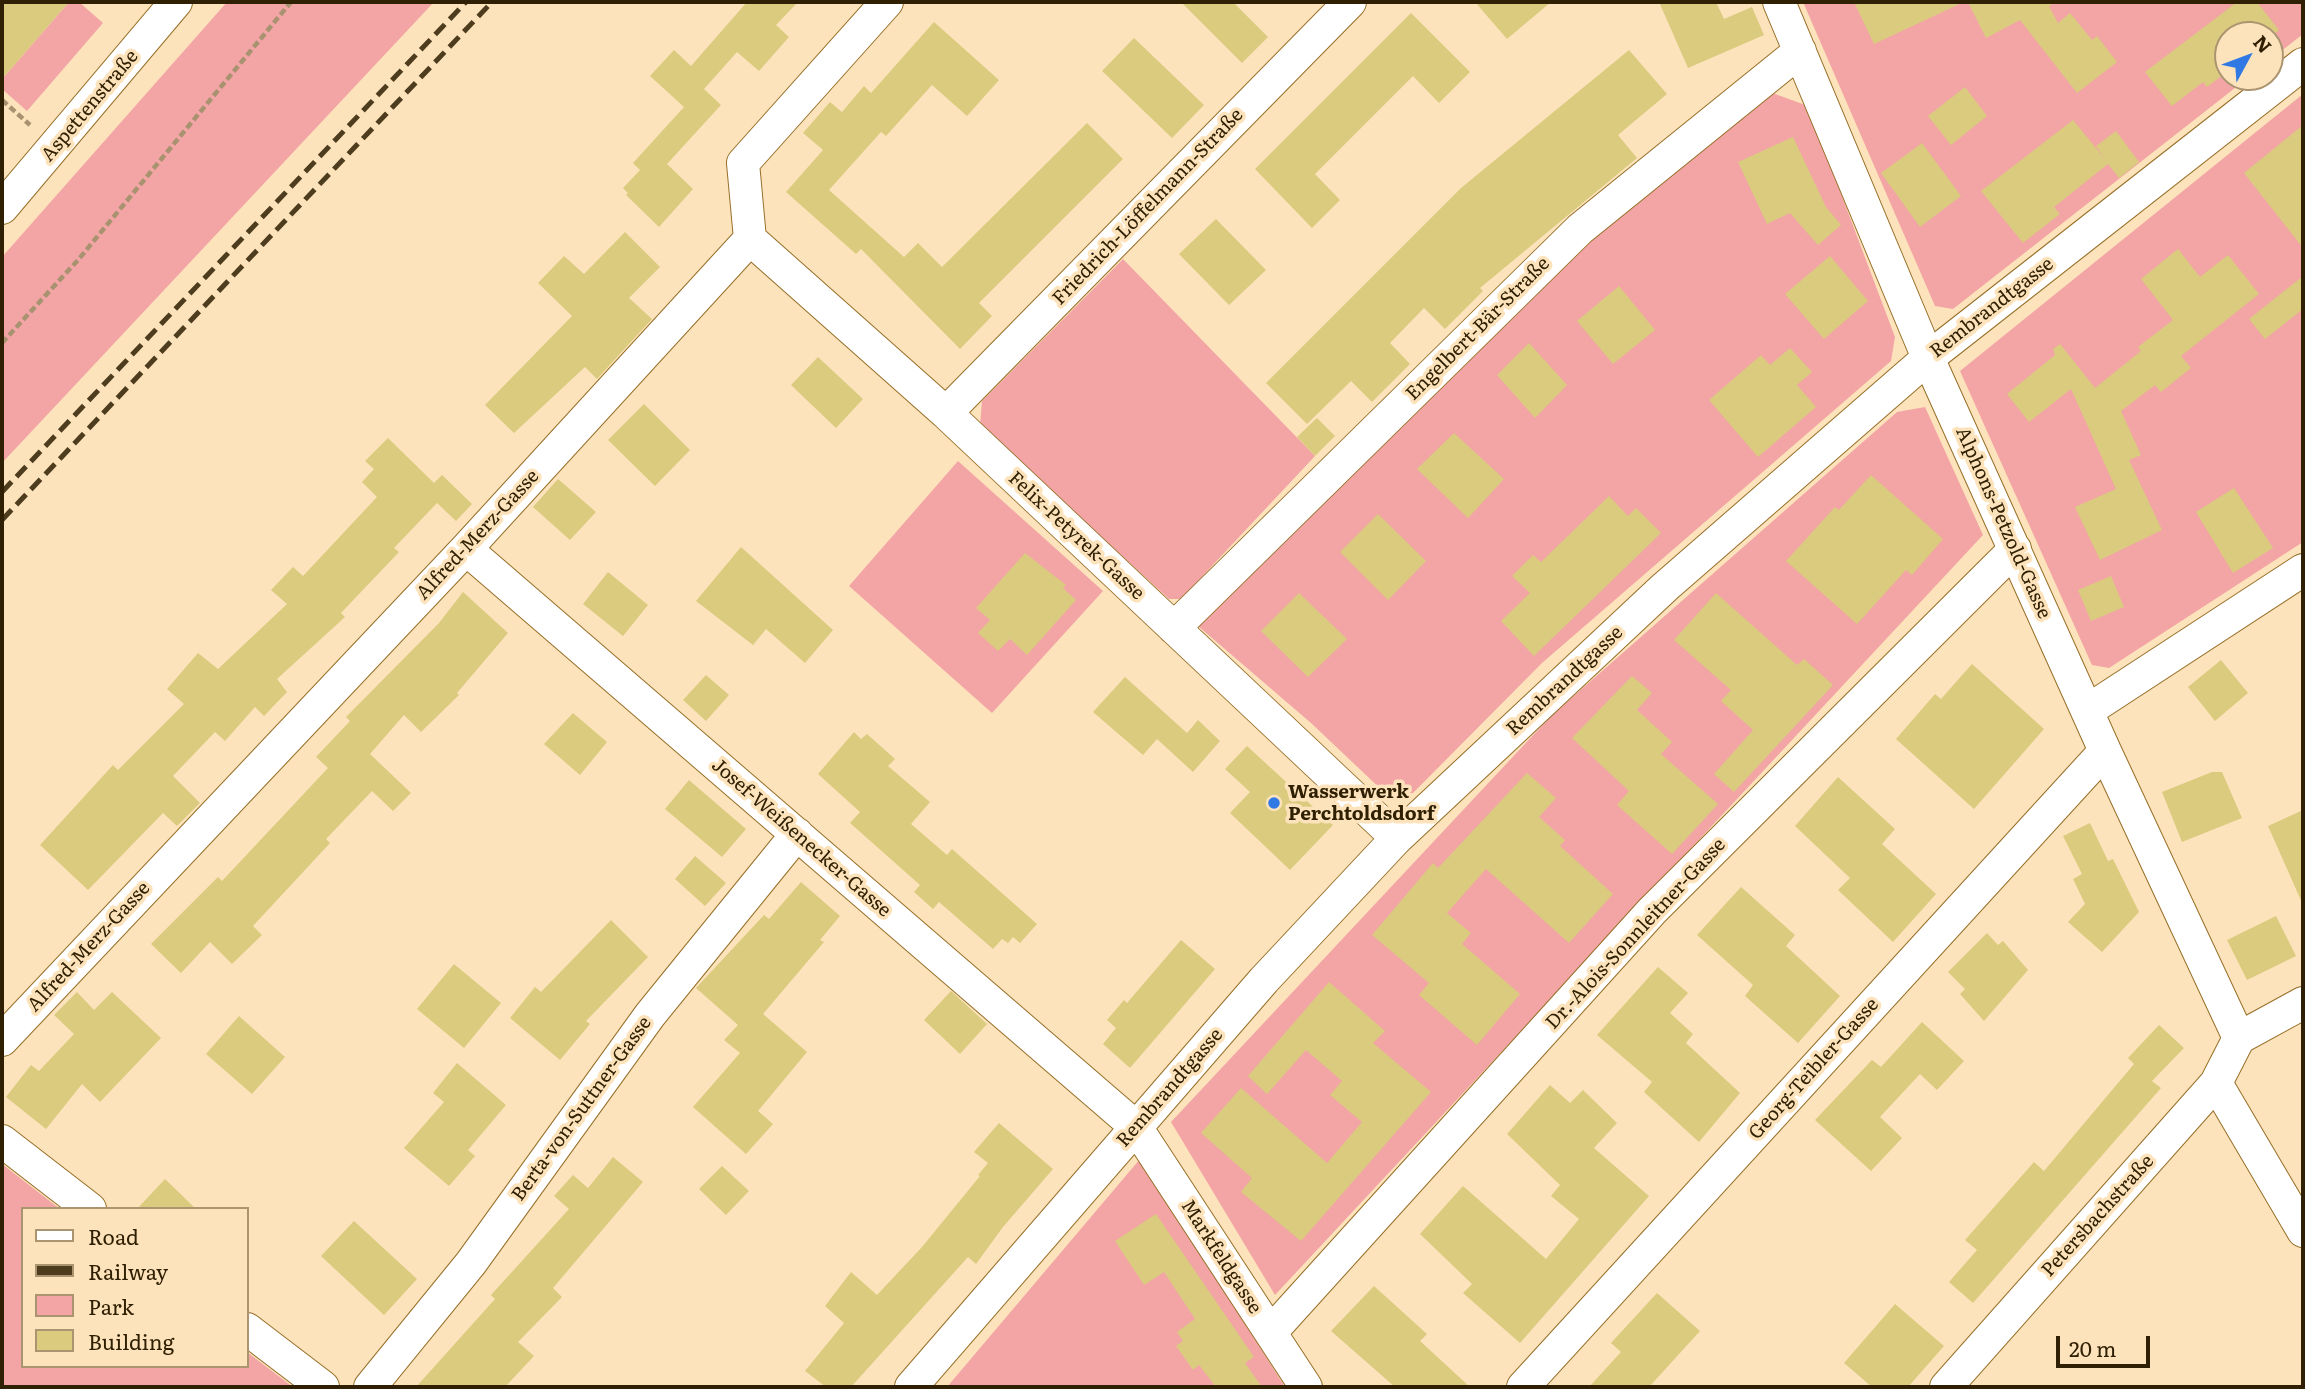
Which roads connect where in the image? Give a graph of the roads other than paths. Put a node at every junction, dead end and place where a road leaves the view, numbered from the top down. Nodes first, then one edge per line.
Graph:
1 (176, 2) edge
2 (887, 2) edge
3 (1350, 2) edge
4 (1779, 2) edge
5 (1800, 51) junction
6 (2303, 64) edge
7 (2, 208) edge
8 (750, 239) junction
9 (1928, 358) junction
10 (946, 413) junction
11 (466, 549) junction
12 (2015, 549) junction
13 (2303, 570) edge
14 (1174, 628) junction
15 (2087, 711) junction
16 (2105, 751) junction
17 (797, 834) junction
18 (1396, 838) junction
19 (2303, 1003) edge
20 (2239, 1038) junction
21 (2, 1040) edge
22 (2216, 1083) junction
23 (1136, 1127) junction
24 (2, 1141) edge
25 (87, 1207) edge
26 (2303, 1231) edge
27 (248, 1330) edge
28 (1271, 1332) junction
29 (323, 1387) edge
30 (370, 1387) edge
31 (911, 1387) edge
32 (1306, 1387) edge
33 (1523, 1387) edge
34 (1947, 1387) edge

1 - 7 street, Aspettenstraße
2 - 8 street
3 - 10 street, Friedrich-Löffelmann-Straße
4 - 5 street, Alphons-Petzold-Gasse
5 - 9 street, Alphons-Petzold-Gasse
5 - 14 street, Engelbert-Bär-Straße
6 - 9 street, Rembrandtgasse
8 - 10 street, Felix-Petyrek-Gasse
8 - 11 street, Alfred-Merz-Gasse
9 - 12 street, Alphons-Petzold-Gasse
9 - 18 street, Rembrandtgasse
10 - 14 street, Felix-Petyrek-Gasse
11 - 17 street, Josef-Weißenecker-Gasse
11 - 21 street, Alfred-Merz-Gasse
12 - 15 street, Alphons-Petzold-Gasse
12 - 28 street, Dr.-Alois-Sonnleitner-Gasse
13 - 15 street
14 - 18 street, Felix-Petyrek-Gasse
15 - 16 street, Alphons-Petzold-Gasse
16 - 20 street, Alphons-Petzold-Gasse
16 - 33 street, Georg-Teibler-Gasse
17 - 23 street, Josef-Weißenecker-Gasse
17 - 30 street, Berta-von-Suttner-Gasse
18 - 23 street, Rembrandtgasse
19 - 20 street
20 - 22 street, Petersbachstraße
22 - 26 street
22 - 34 street, Petersbachstraße
23 - 28 street, Markfeldgasse
23 - 31 street, Rembrandtgasse
24 - 25 street
27 - 29 street
28 - 32 street, Markfeldgasse

